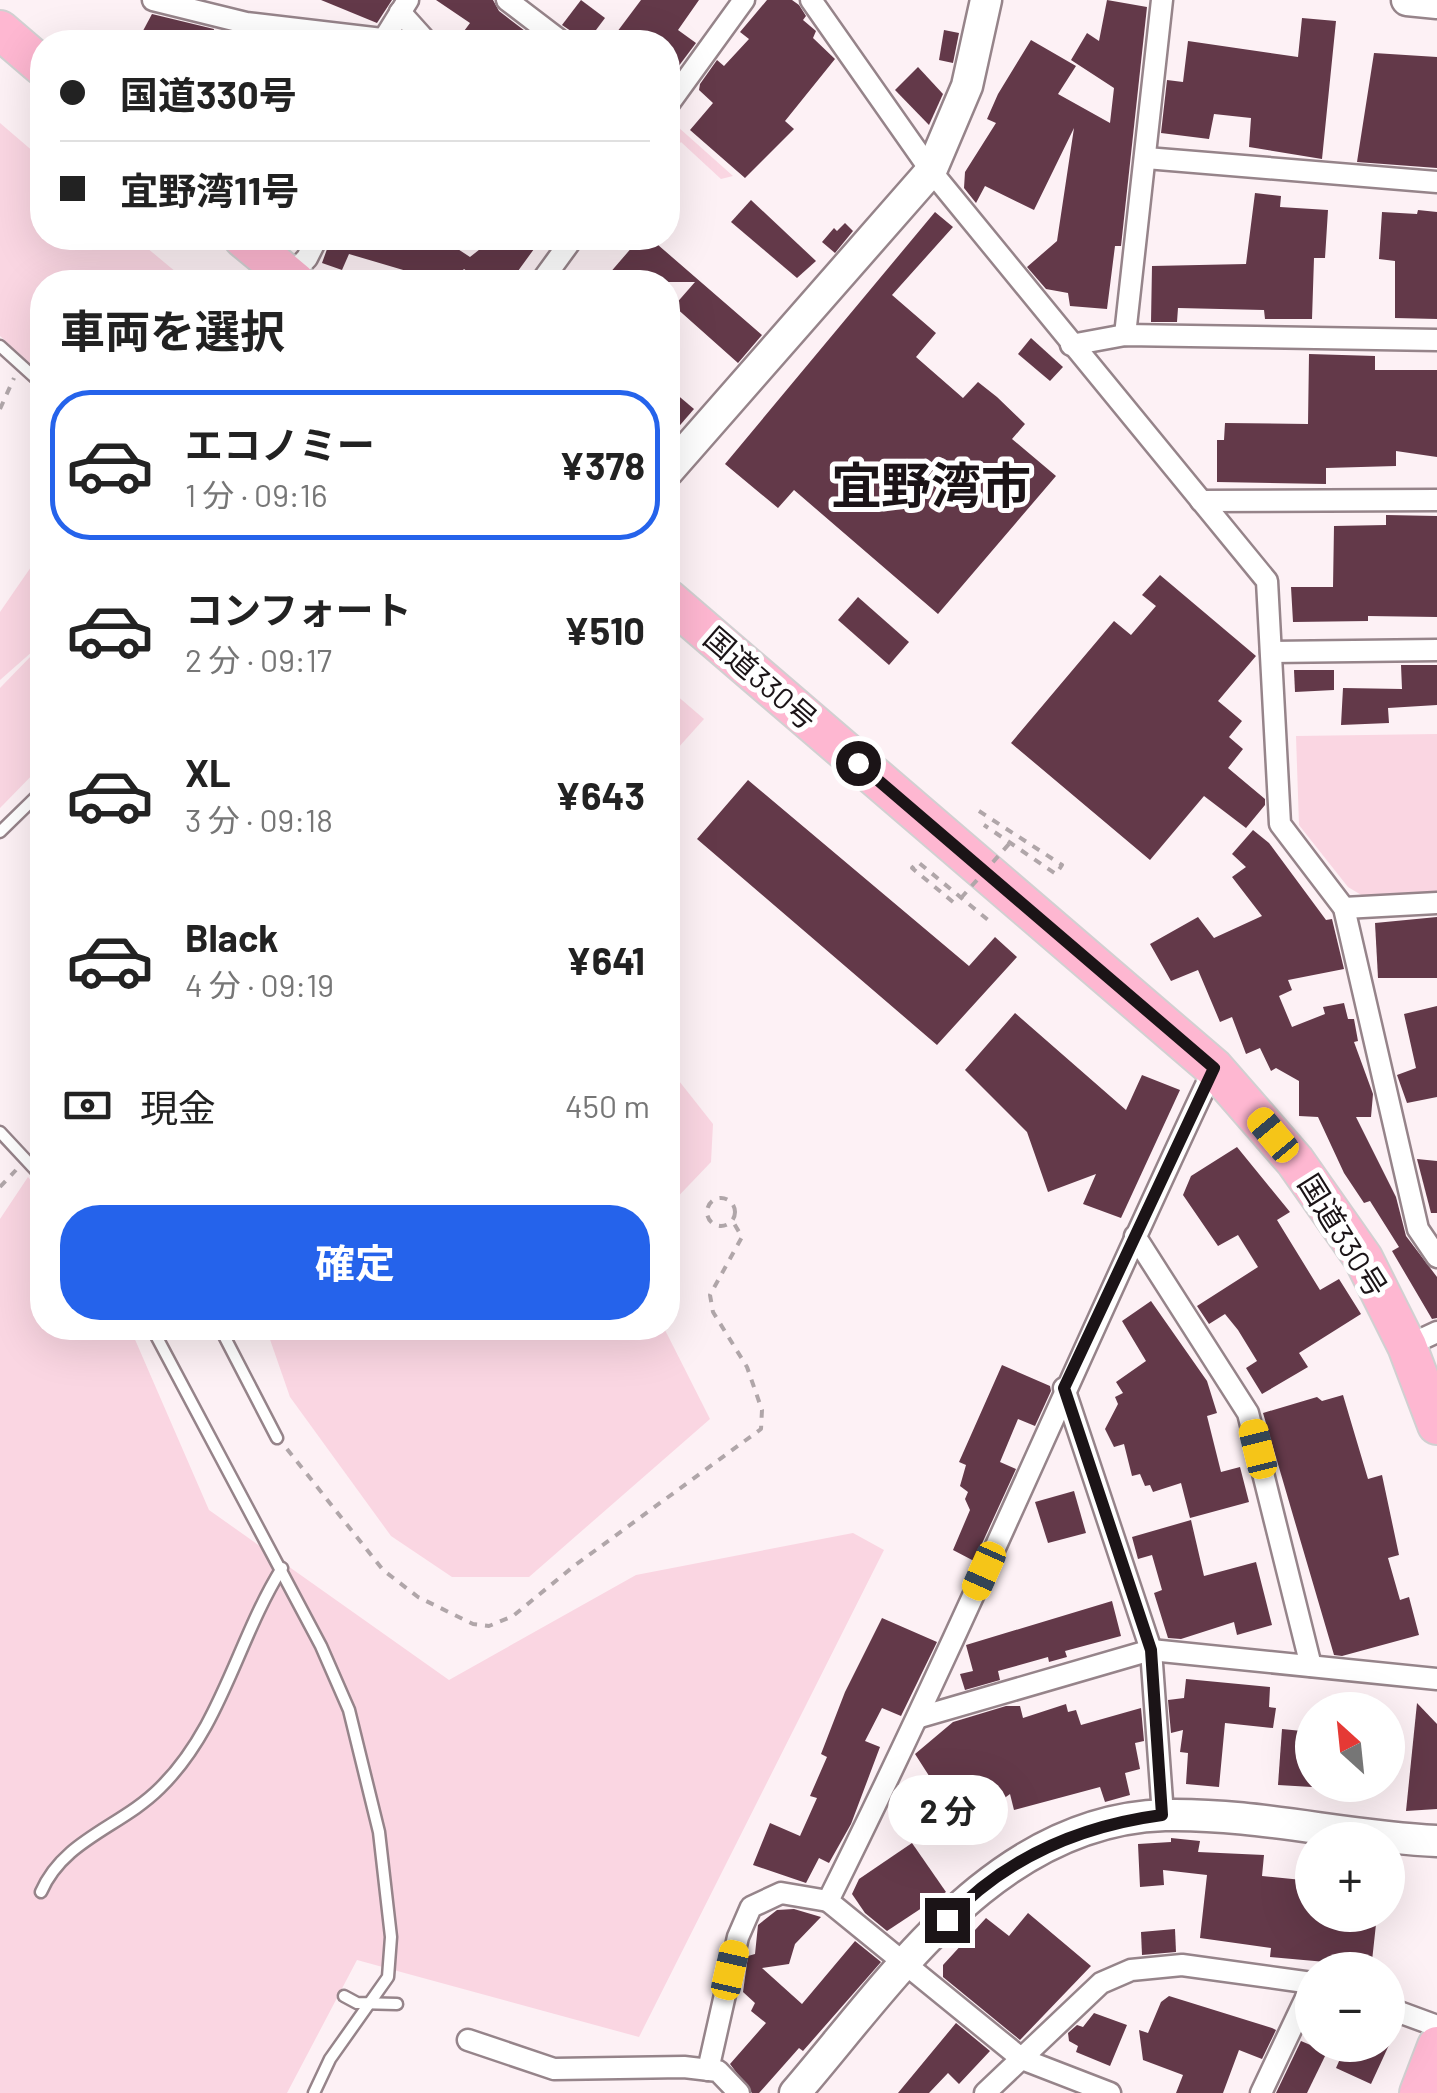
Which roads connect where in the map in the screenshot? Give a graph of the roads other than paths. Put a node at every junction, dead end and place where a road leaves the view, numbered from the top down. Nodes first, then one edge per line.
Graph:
1 (153, 0) edge
2 (507, 0) edge
3 (744, 0) edge
4 (811, 0) edge
5 (986, 0) edge
6 (1162, 0) edge
7 (1407, 0) edge
8 (1437, 3) edge
9 (404, 6) edge
10 (0, 30) edge
11 (299, 30) edge
12 (389, 30) edge
13 (419, 30) edge
14 (546, 30) edge
15 (30, 56) edge
16 (680, 89) edge
17 (1146, 158) junction
18 (931, 171) junction
19 (1437, 182) edge
20 (258, 250) edge
21 (281, 270) edge
22 (1125, 335) junction
23 (1437, 340) edge
24 (1070, 345) junction
25 (0, 346) edge
26 (30, 373) edge
27 (680, 458) edge
28 (1437, 500) edge
29 (1201, 501) junction
30 (680, 609) edge
31 (1437, 650) edge
32 (1271, 652) junction
33 (30, 803) edge
34 (0, 832) edge
35 (1437, 903) edge
36 (1344, 908) junction
37 (1214, 1068) junction
38 (0, 1132) edge
39 (30, 1164) edge
40 (1134, 1236) junction
41 (1437, 1257) edge
42 (1422, 1339) edge
43 (158, 1340) edge
44 (226, 1340) edge
45 (1064, 1388) junction
46 (1437, 1425) edge
47 (278, 1438) road end
48 (282, 1568) junction
49 (1151, 1650) junction
50 (1311, 1666) junction
51 (1437, 1679) edge
52 (920, 1717) junction
53 (1162, 1815) junction
54 (1437, 1841) edge
55 (41, 1892) dead end
56 (828, 1901) junction
57 (906, 1965) junction
58 (1295, 1982) edge
59 (344, 1996) dead end
60 (370, 2004) junction
61 (397, 2004) dead end
62 (1405, 2014) edge
63 (1295, 2020) edge
64 (1437, 2026) edge
65 (468, 2040) dead end
66 (1437, 2046) edge
67 (1022, 2059) junction
68 (708, 2070) junction
69 (314, 2093) edge
70 (739, 2093) edge
71 (795, 2093) edge
72 (985, 2093) edge
73 (1110, 2093) edge
74 (1261, 2093) edge
75 (1419, 2093) edge

1 - 11 street
2 - 14 street
3 - 16 street
4 - 18 street
5 - 18 street
6 - 17 street
7 - 8 street
9 - 12 street
9 - 13 street
10 - 15 highway
17 - 19 street
17 - 22 street
18 - 24 street
18 - 27 street
20 - 21 highway
22 - 23 street
22 - 24 street
24 - 29 street
25 - 26 lane
28 - 29 street
29 - 32 street
30 - 37 highway, 国道330号
31 - 32 street
32 - 36 street
33 - 34 lane
35 - 36 street
36 - 41 street
37 - 40 street
37 - 42 highway, 国道330号
38 - 39 lane
40 - 45 street
40 - 50 street
42 - 46 highway, 国道330号
43 - 48 lane
44 - 47 lane
45 - 49 street
45 - 52 street
48 - 55 lane
48 - 60 lane
49 - 50 street
49 - 52 street
49 - 53 street
50 - 51 street
52 - 56 street
53 - 54 street
53 - 57 street
56 - 57 street
56 - 68 street
57 - 67 street
57 - 71 street
58 - 67 street
59 - 60 lane
60 - 61 lane
60 - 69 lane
62 - 64 street
63 - 74 street
65 - 68 street
66 - 75 highway
67 - 72 street
67 - 73 street
68 - 70 street

